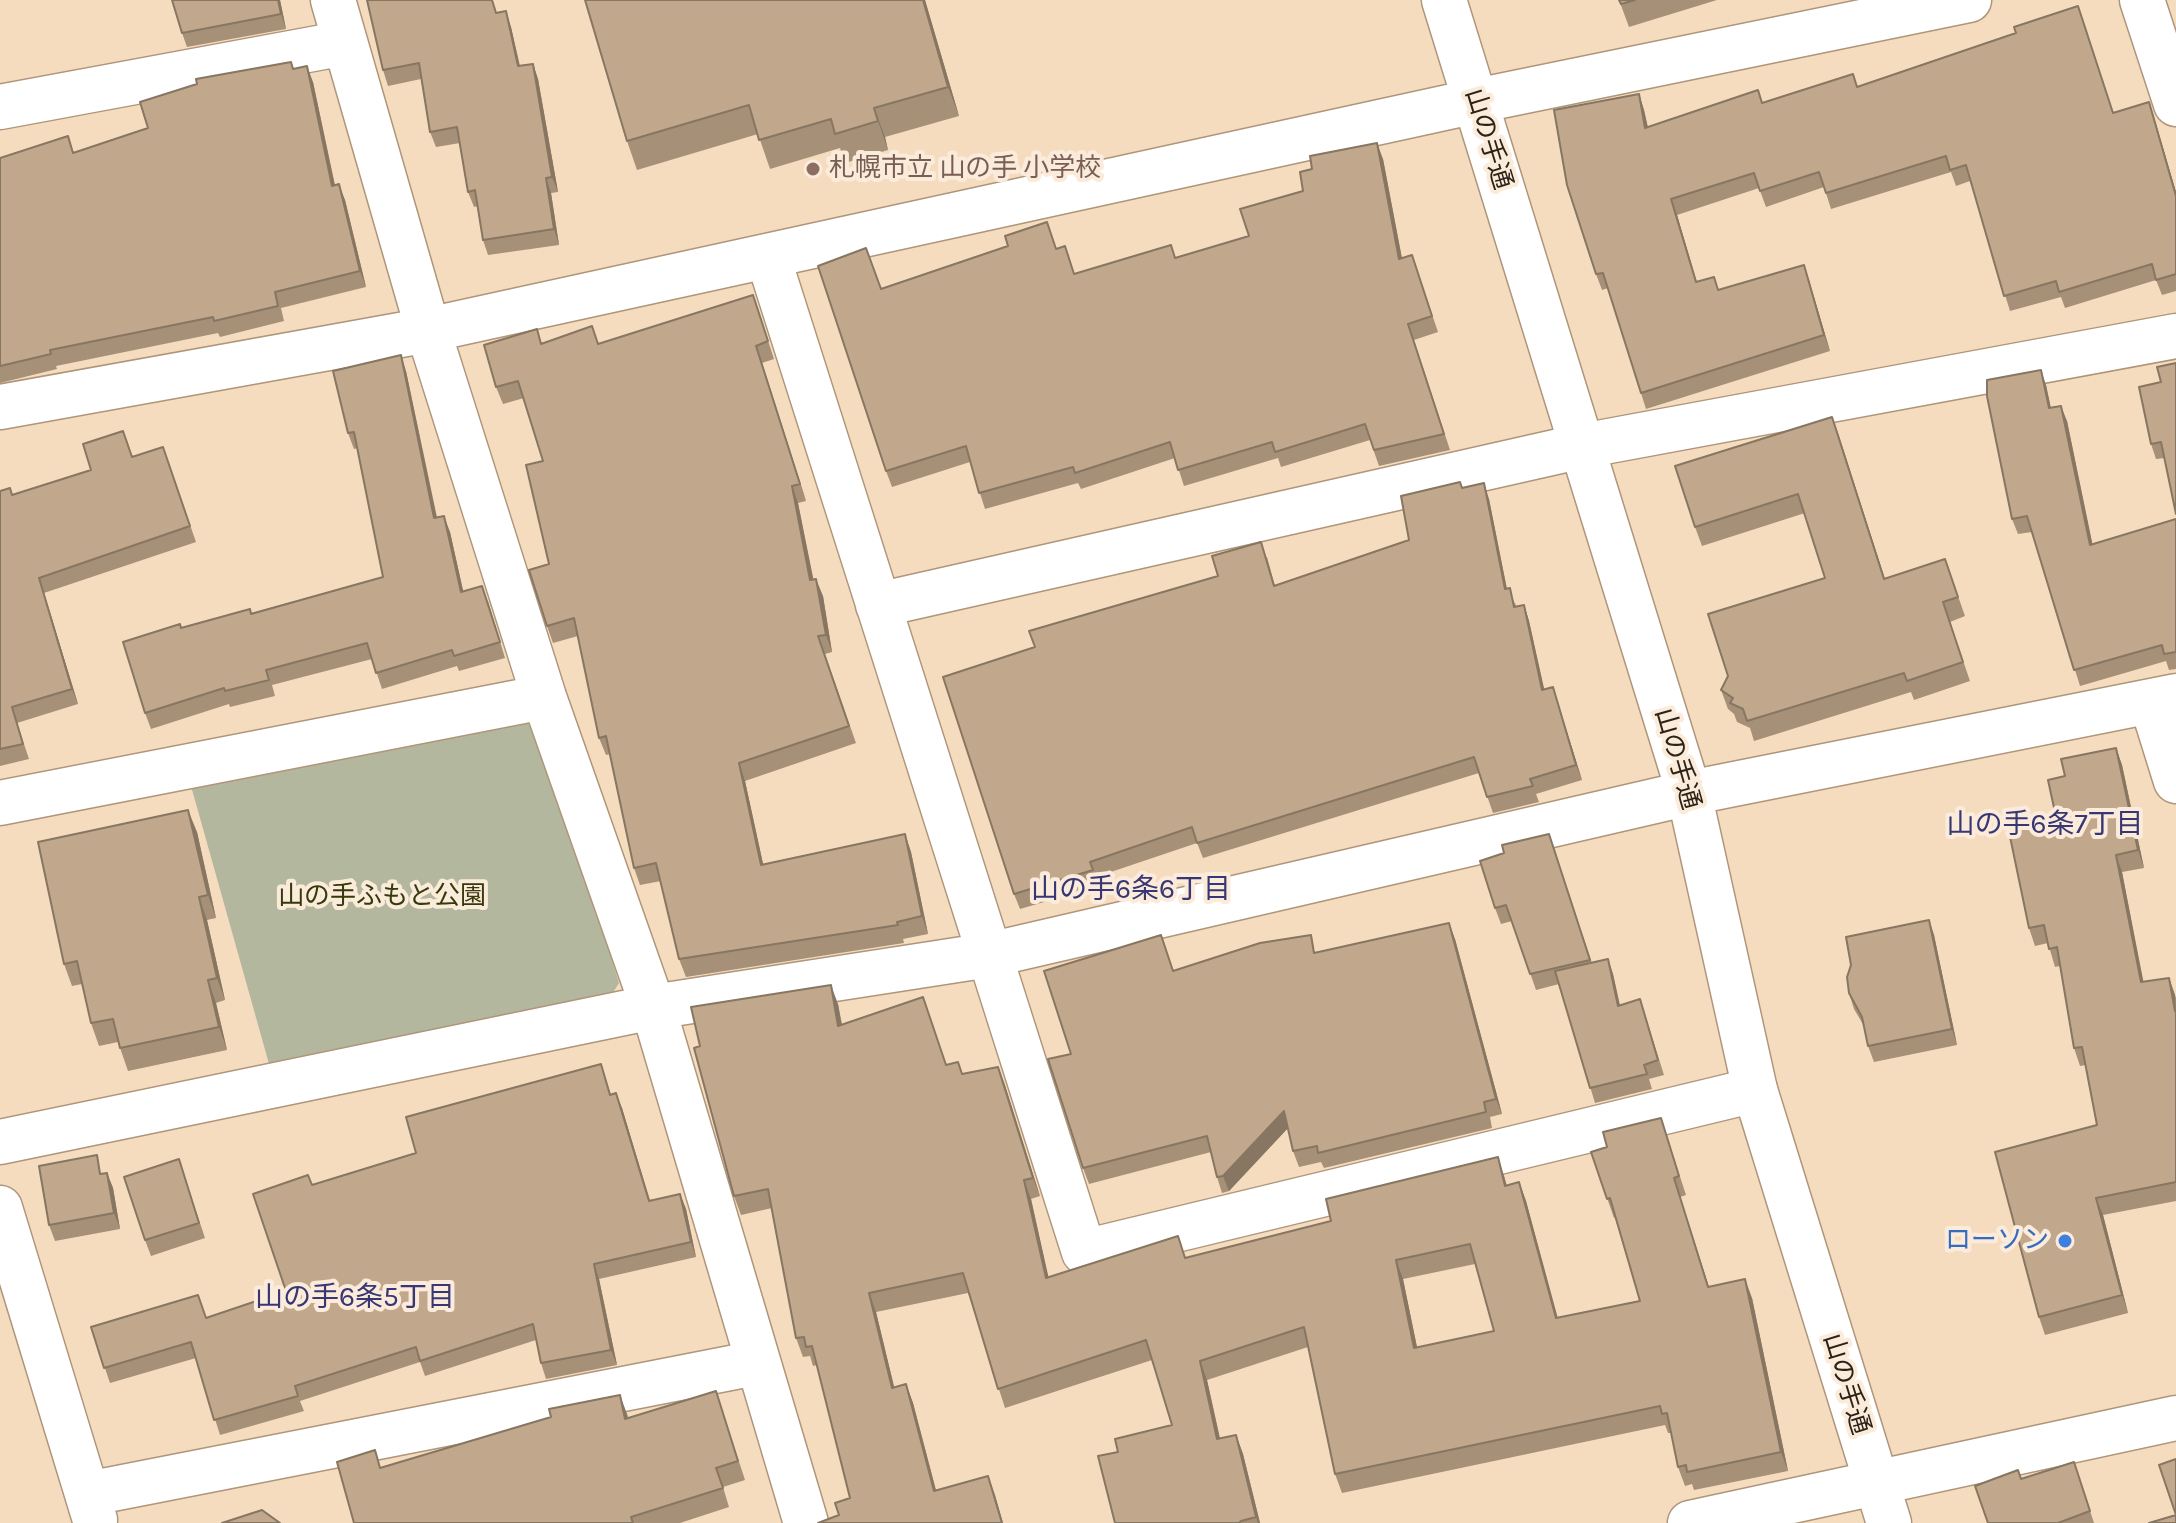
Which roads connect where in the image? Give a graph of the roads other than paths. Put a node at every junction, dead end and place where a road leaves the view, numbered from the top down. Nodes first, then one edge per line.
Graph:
1 (333, 0) edge
2 (1444, 0) edge
3 (1969, 0) edge
4 (2142, 0) edge
5 (345, 43) junction
6 (1476, 101) junction
7 (2176, 104) edge
8 (0, 107) edge
9 (768, 257) junction
10 (428, 330) junction
11 (2176, 336) edge
12 (0, 407) edge
13 (1582, 446) junction
14 (878, 605) junction
15 (544, 697) junction
16 (2163, 699) edge
17 (2176, 781) edge
18 (1689, 793) junction
19 (0, 803) edge
20 (989, 955) junction
21 (653, 1007) junction
22 (1755, 1090) junction
23 (0, 1142) edge
24 (0, 1208) edge
25 (756, 1363) junction
26 (2176, 1418) edge
27 (1882, 1503) edge
28 (92, 1508) edge
29 (806, 1523) edge
30 (1690, 1523) edge

1 - 5 street
2 - 6 street, 山の手通
3 - 6 street
4 - 7 street
5 - 8 street
5 - 10 street
6 - 9 street
6 - 13 street, 山の手通
9 - 10 street
9 - 14 street
10 - 12 street
10 - 15 street
11 - 13 street
13 - 14 street
13 - 18 street, 山の手通
14 - 20 street
15 - 19 street
15 - 21 street
16 - 17 street
16 - 18 street
18 - 20 street
18 - 22 street, 山の手通
20 - 21 street
20 - 22 street
21 - 23 street
21 - 25 street
22 - 27 street, 山の手通
24 - 28 street
25 - 28 street
25 - 29 street
26 - 27 street
27 - 30 street

